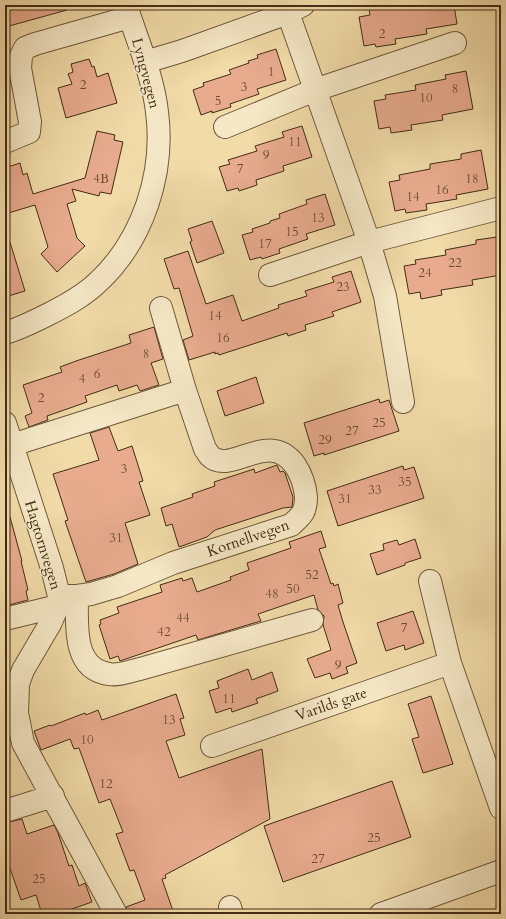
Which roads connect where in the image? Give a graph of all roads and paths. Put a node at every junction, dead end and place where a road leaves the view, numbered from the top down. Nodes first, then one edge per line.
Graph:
1 (296, 9) edge
2 (128, 11) edge
3 (455, 43) dead end
4 (145, 62) junction
5 (315, 90) junction
6 (225, 127) dead end
7 (5, 142) edge
8 (501, 208) edge
9 (369, 242) junction
10 (270, 275) dead end
11 (161, 308) dead end
12 (5, 333) edge
13 (185, 390) junction
14 (404, 402) dead end
15 (5, 423) edge
16 (12, 445) junction
17 (430, 582) dead end
18 (64, 599) junction
19 (5, 618) edge
20 (312, 620) dead end
21 (450, 663) junction
22 (212, 746) dead end
23 (52, 796) junction
24 (501, 808) edge
25 (5, 811) edge
26 (501, 871) edge
27 (116, 914) edge
28 (381, 914) edge

1 - 4 street
1 - 5 street
2 - 4 street, Lyngvegen
2 - 7 street
3 - 5 street
4 - 12 street, Lyngvegen
5 - 6 street
5 - 9 street
8 - 9 street
9 - 10 street
9 - 14 street
11 - 13 street, Kornellvegen
13 - 16 street
13 - 18 street, Kornellvegen
15 - 16 street, Hagtornvegen
16 - 18 street, Hagtornvegen
17 - 21 street
18 - 19 street
18 - 20 street
18 - 23 street, Hagtornvegen
21 - 22 street, Varilds gate
21 - 24 street
23 - 25 street
23 - 27 street, Hagtornvegen
26 - 28 street

